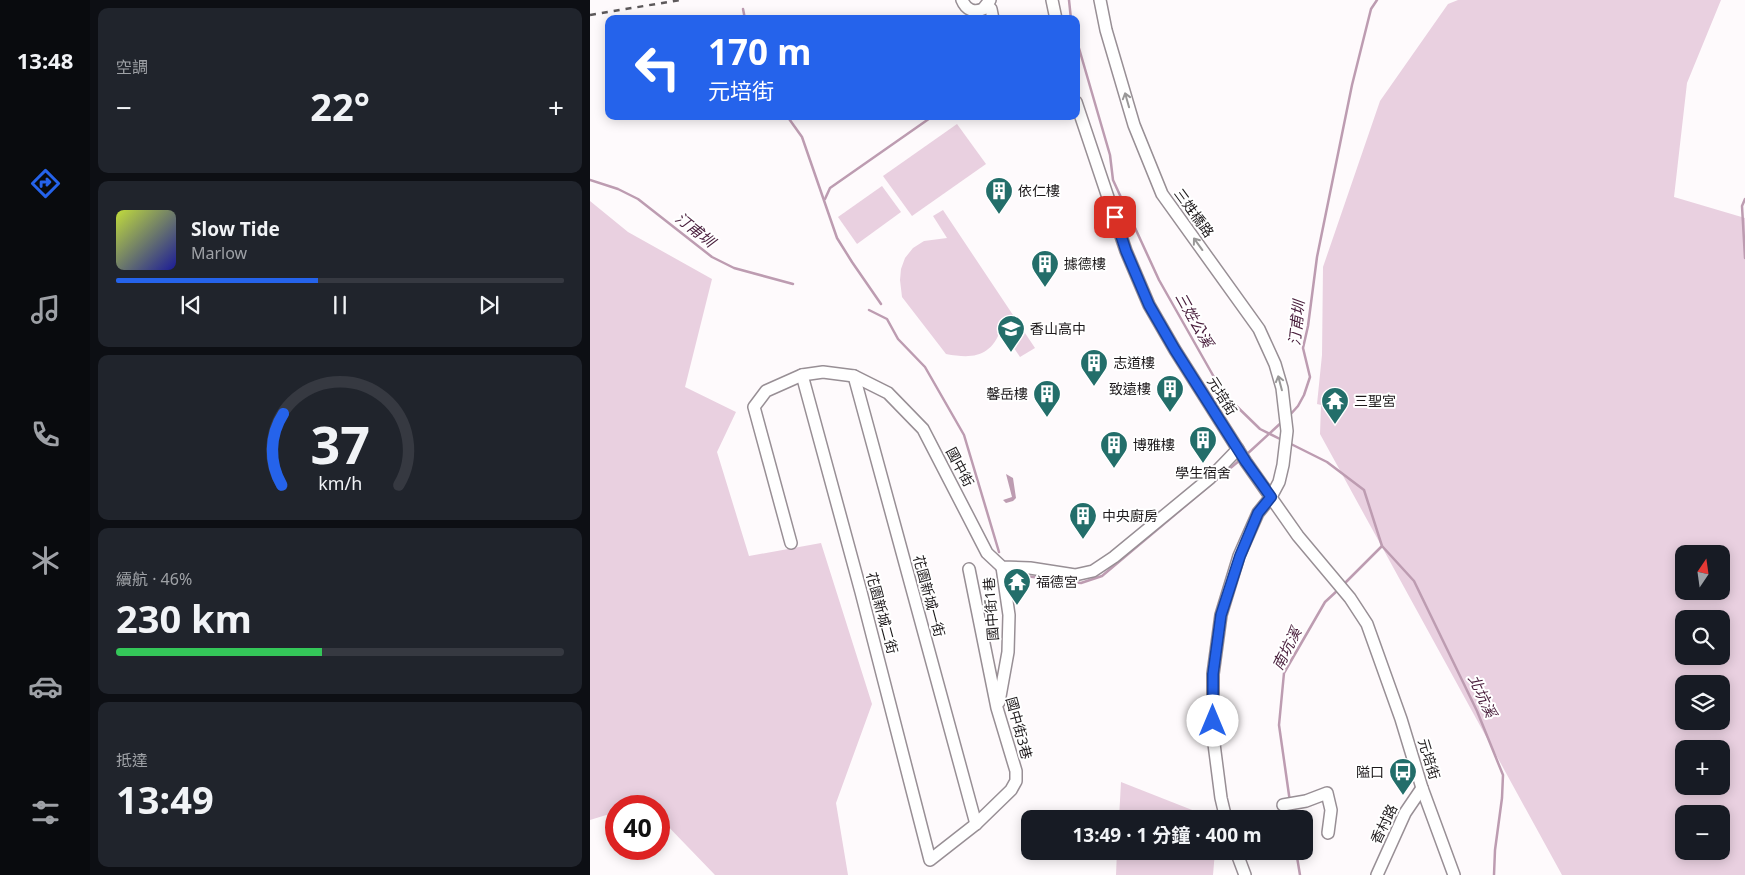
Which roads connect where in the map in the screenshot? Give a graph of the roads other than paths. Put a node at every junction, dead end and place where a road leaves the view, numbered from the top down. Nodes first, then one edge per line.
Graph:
1 (962, 0) edge
2 (1052, 0) edge
3 (1100, 0) edge
4 (988, 3) edge
5 (992, 15) edge
6 (1055, 15) edge
7 (1080, 114) edge
8 (802, 375) junction
9 (854, 376) junction
10 (1238, 449) junction
11 (1271, 497) junction
12 (790, 543) dead end
13 (1002, 567) junction
14 (969, 569) dead end
15 (997, 708) junction
16 (1422, 788) junction
17 (1283, 805) dead end
18 (1223, 810) edge
19 (976, 824) junction
20 (1328, 833) dead end
21 (930, 860) joint
22 (1239, 860) edge
23 (1245, 875) edge
24 (1377, 875) edge
25 (1454, 875) edge

1 - 4 street
2 - 6 street
11 -> 3 street, 三姓橋路
4 - 5 street
7 - 10 street, 元培街
8 - 9 street, 國中街
8 - 12 street, 國中街
8 - 21 street, 花園新城二街
9 - 13 street, 國中街
9 - 19 street, 花園新城一街
10 - 11 street, 元培街
10 - 13 street
11 - 16 street, 元培街
11 - 18 street
13 - 15 street, 國中街1巷
14 - 15 street, 國中街3巷
15 - 19 street, 國中街3巷
16 - 24 street, 香村路
16 - 25 street, 元培街
17 - 20 street
19 - 21 street, 國中街3巷
22 - 23 street

